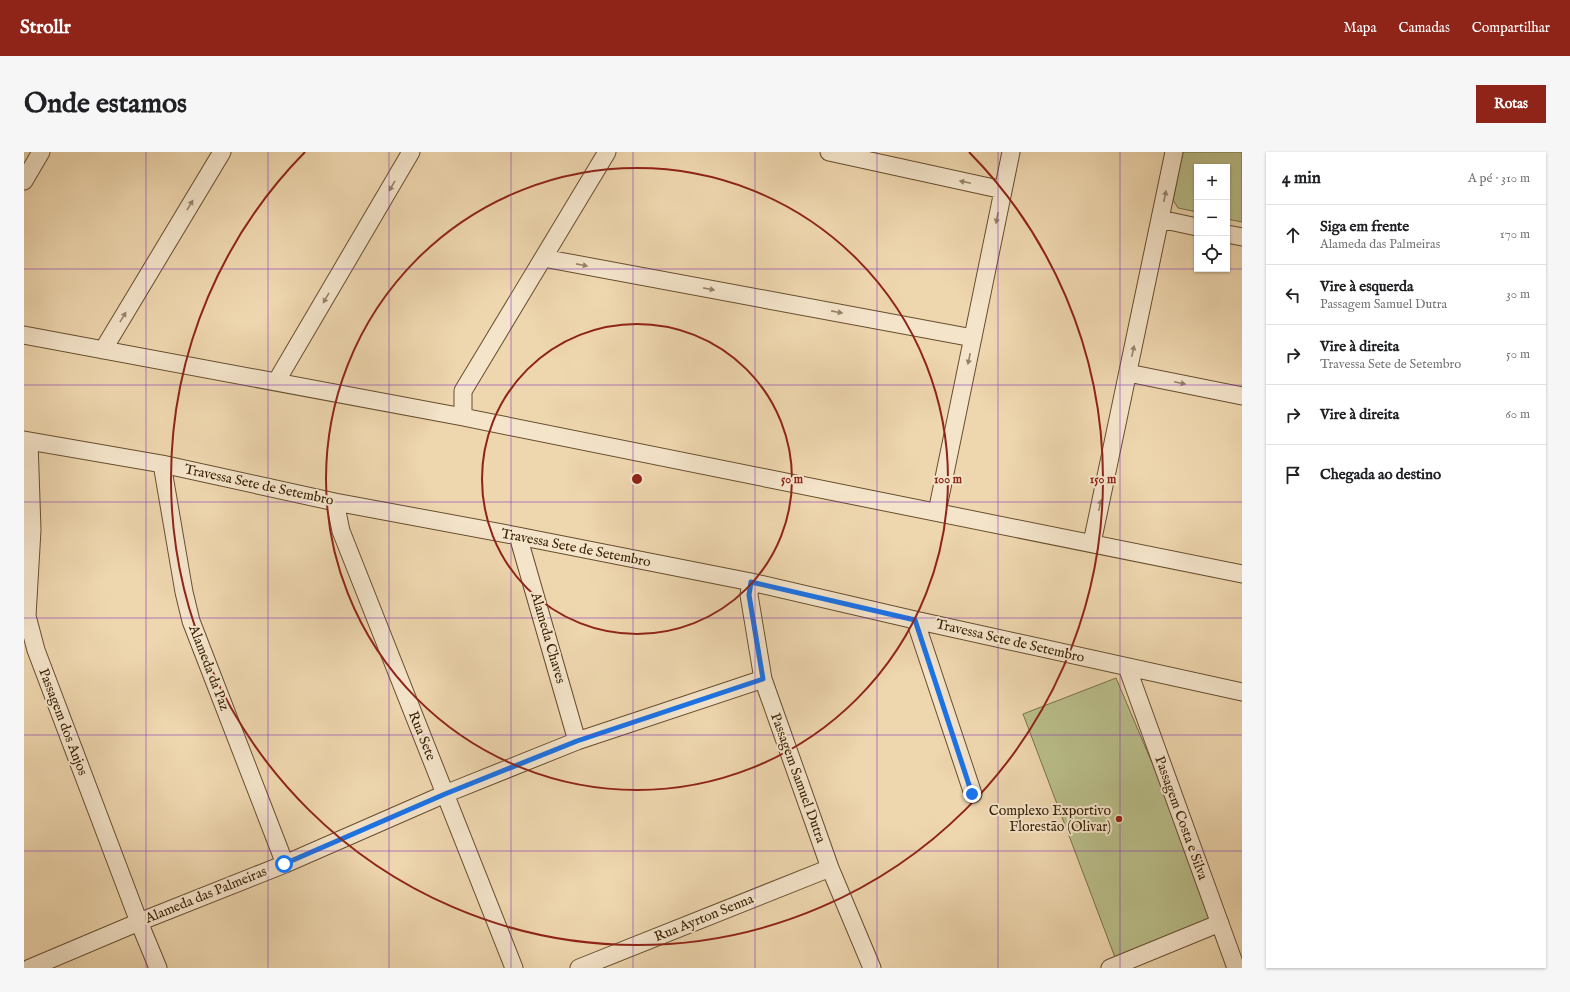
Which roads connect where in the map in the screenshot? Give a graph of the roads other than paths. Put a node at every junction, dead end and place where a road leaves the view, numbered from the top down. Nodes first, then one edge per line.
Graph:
1 (222, 152) edge
2 (411, 152) edge
3 (607, 152) edge
4 (829, 152) edge
5 (1011, 152) edge
6 (1174, 152) edge
7 (38, 153) edge
8 (24, 181) edge
9 (1003, 190) junction
10 (1160, 219) junction
11 (1194, 226) edge
12 (1230, 235) edge
13 (1242, 237) edge
14 (543, 258) junction
15 (24, 335) edge
16 (973, 338) junction
17 (103, 350) junction
18 (1128, 373) junction
19 (276, 382) junction
20 (1242, 396) edge
21 (463, 417) junction
22 (27, 440) edge
23 (162, 464) junction
24 (335, 502) junction
25 (937, 512) junction
26 (518, 536) junction
27 (1092, 543) junction
28 (1242, 574) edge
29 (751, 582) junction
30 (915, 620) junction
31 (1126, 667) junction
32 (763, 679) junction
33 (1242, 692) edge
34 (577, 741) junction
35 (445, 794) junction
36 (972, 794) dead end
37 (284, 864) junction
38 (830, 868) junction
39 (139, 922) junction
40 (1220, 924) junction
41 (30, 968) edge
42 (158, 968) edge
43 (514, 968) edge
44 (579, 968) edge
45 (872, 968) edge
46 (1110, 968) edge
47 (1236, 968) edge

17 -> 1 street
2 -> 19 street
3 - 14 street
9 -> 4 street
5 - 9 street
10 -> 6 street
7 - 8 street
9 -> 16 street
10 - 11 street
18 -> 10 street
12 - 13 street
14 -> 16 street
14 - 21 street
15 - 17 street
16 -> 25 street
17 - 19 street
18 -> 20 street
27 -> 18 street
19 - 21 street
21 - 25 street
22 - 23 street, Travessa Sete de Setembro
22 - 39 street, Passagem dos Anjos
23 - 24 street, Travessa Sete de Setembro
23 - 37 street, Alameda da Paz
24 - 26 street, Travessa Sete de Setembro
24 - 35 street, Rua Sete
25 - 27 street
26 - 29 street, Travessa Sete de Setembro
26 - 34 street, Alameda Chaves
27 - 28 street
29 - 30 street, Travessa Sete de Setembro
29 - 32 street, Passagem Samuel Dutra
30 - 31 street, Travessa Sete de Setembro
30 - 36 street
31 - 33 street, Travessa Sete de Setembro
31 - 40 street, Passagem Costa e Silva
32 - 34 street, Alameda das Palmeiras
32 - 38 street, Passagem Samuel Dutra
34 - 35 street, Alameda das Palmeiras
35 - 37 street, Alameda das Palmeiras
35 - 43 street, Rua Sete
37 - 39 street, Alameda das Palmeiras
38 - 44 street, Rua Ayrton Senna
38 - 45 street, Passagem Samuel Dutra
39 - 41 street, Alameda das Palmeiras
39 - 42 street, Passagem dos Anjos
40 - 46 street
40 - 47 street, Passagem Costa e Silva

